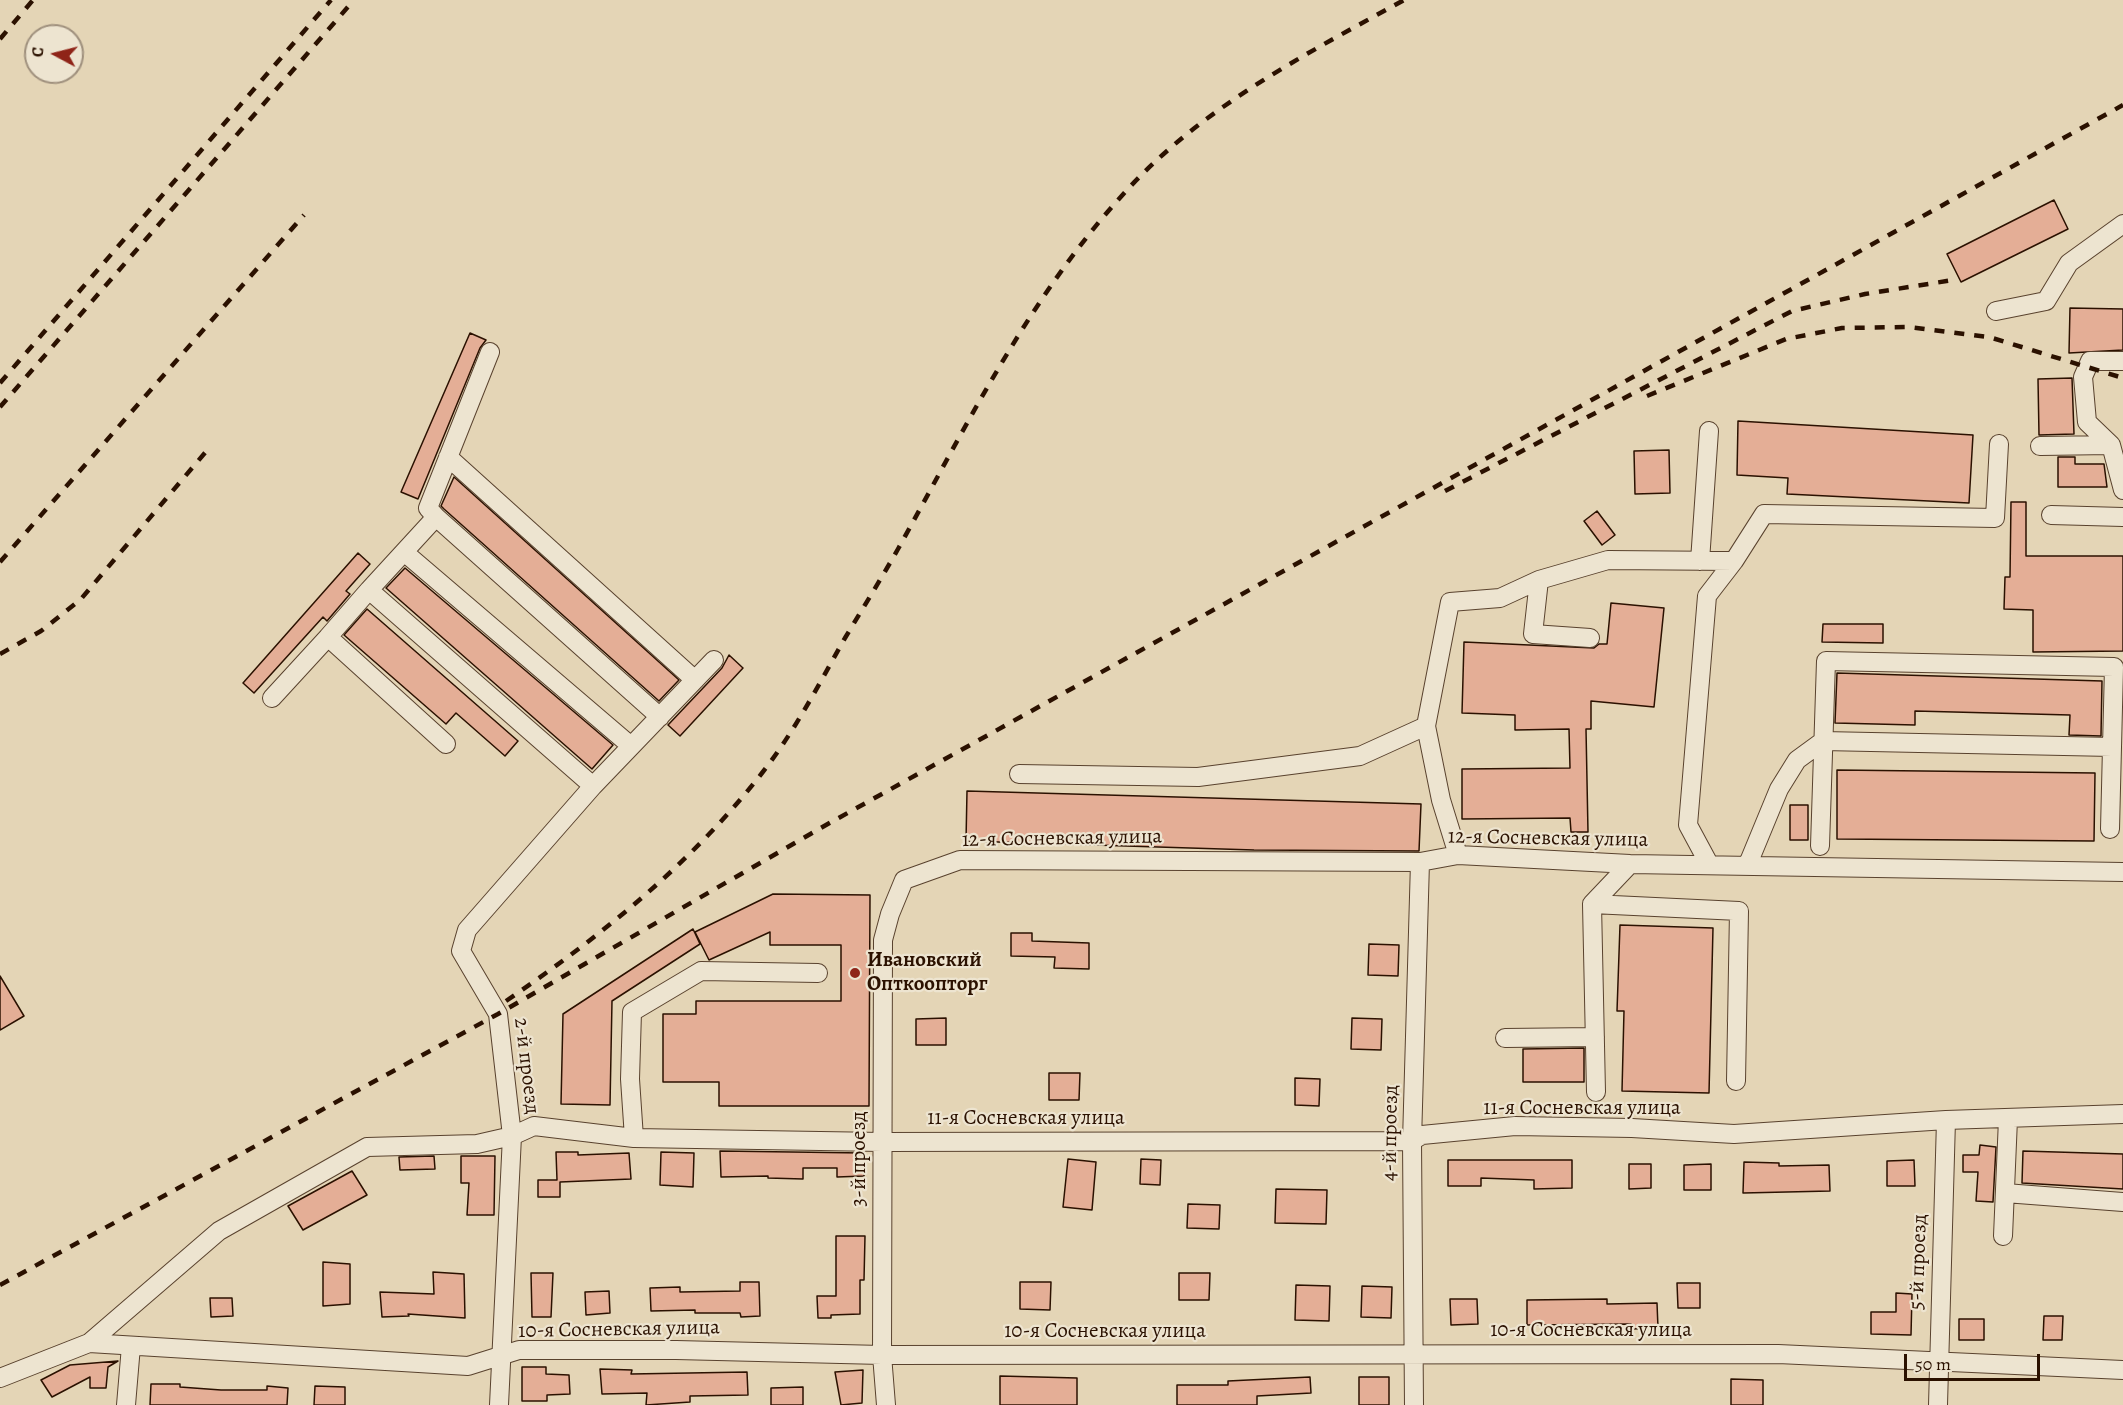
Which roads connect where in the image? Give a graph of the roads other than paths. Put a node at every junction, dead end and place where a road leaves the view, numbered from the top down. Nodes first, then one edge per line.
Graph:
1 (2123, 224) edge
2 (1996, 312) dead end
3 (490, 352) dead end
4 (2123, 361) edge
5 (1709, 431) dead end
6 (1999, 444) dead end
7 (2111, 445) junction
8 (2040, 446) dead end
9 (448, 457) junction
10 (2120, 466) edge
11 (2123, 490) edge
12 (2051, 515) dead end
13 (436, 517) junction
14 (2123, 517) edge
15 (404, 552) junction
16 (1700, 561) junction
17 (1734, 561) junction
18 (1539, 580) junction
19 (369, 590) junction
20 (328, 637) junction
21 (1590, 638) dead end
22 (714, 660) dead end
23 (695, 680) junction
24 (272, 698) dead end
25 (660, 717) junction
26 (1426, 726) junction
27 (1823, 741) junction
28 (446, 744) dead end
29 (631, 746) junction
30 (2112, 747) junction
31 (1019, 774) dead end
32 (592, 786) junction
33 (2110, 829) dead end
34 (1820, 846) dead end
35 (1458, 855) junction
36 (1420, 862) junction
37 (1630, 864) junction
38 (1709, 864) junction
39 (1748, 864) junction
40 (2123, 872) edge
41 (1592, 904) junction
42 (890, 914) joint
43 (818, 973) dead end
44 (1595, 1037) junction
45 (1505, 1038) dead end
46 (1736, 1081) dead end
47 (1596, 1092) dead end
48 (2123, 1114) edge
49 (2008, 1119) junction
50 (1946, 1120) junction
51 (512, 1133) junction
52 (634, 1138) junction
53 (1412, 1141) junction
54 (882, 1142) junction
55 (2005, 1193) junction
56 (2123, 1202) edge
57 (2003, 1236) dead end
58 (89, 1343) junction
59 (131, 1346) junction
60 (1416, 1354) junction
61 (882, 1355) junction
62 (501, 1356) junction
63 (1938, 1363) junction
64 (2123, 1370) edge
65 (0, 1378) edge
66 (126, 1405) edge
67 (499, 1405) edge
68 (886, 1405) edge
69 (1414, 1405) edge
70 (1938, 1405) edge

1 - 2 street
3 - 9 street
4 - 7 street
5 - 16 street
6 - 17 street
7 - 8 street
7 - 10 street
9 - 13 street
9 - 23 street
10 - 11 street
12 - 14 street
13 - 15 street
13 - 25 street
15 - 19 street
15 - 29 street
16 - 17 street
16 - 18 street
17 - 38 street
18 - 21 street
18 - 26 street
19 - 20 street
19 - 32 street
20 - 24 street
20 - 28 street
22 - 23 street, 2-й проезд
23 - 25 street, 2-й проезд
25 - 29 street, 2-й проезд
26 - 31 street
26 - 35 street
27 - 30 street
27 - 30 street
27 - 34 street
27 - 39 street
29 - 32 street, 2-й проезд
30 - 33 street
32 - 51 street, 2-й проезд
35 - 36 street, 12-я Сосневская улица
35 - 37 street, 12-я Сосневская улица
36 - 42 street, 12-я Сосневская улица
36 - 53 street, 4-й проезд
37 - 38 street, 12-я Сосневская улица
37 - 41 street
38 - 39 street, 12-я Сосневская улица
39 - 40 street, 12-я Сосневская улица
41 - 44 street
41 - 46 street
42 - 54 street, 3-й проезд
43 - 52 street
44 - 45 street
44 - 47 street
48 - 49 street, 11-я Сосневская улица
49 - 50 street, 11-я Сосневская улица
49 - 55 street
50 - 53 street, 11-я Сосневская улица
50 - 63 street, 5-й проезд
51 - 52 street, 11-я Сосневская улица
51 - 58 street, 11-я Сосневская улица
51 - 62 street, 2-й проезд
52 - 54 street, 11-я Сосневская улица
53 - 54 street, 11-я Сосневская улица
53 - 60 street, 4-й проезд
54 - 61 street, 3-й проезд
55 - 56 street
55 - 57 street
58 - 59 street, 10-я Сосневская улица
58 - 65 street, 11-я Сосневская улица
59 - 62 street, 10-я Сосневская улица
59 - 66 street
60 - 61 street, 10-я Сосневская улица
60 - 63 street, 10-я Сосневская улица
60 - 69 street, 4-й проезд
61 - 62 street, 10-я Сосневская улица
61 - 68 street, 3-й проезд
62 - 67 street, 2-й проезд
63 - 64 street, 10-я Сосневская улица
63 - 70 street, 5-й проезд

